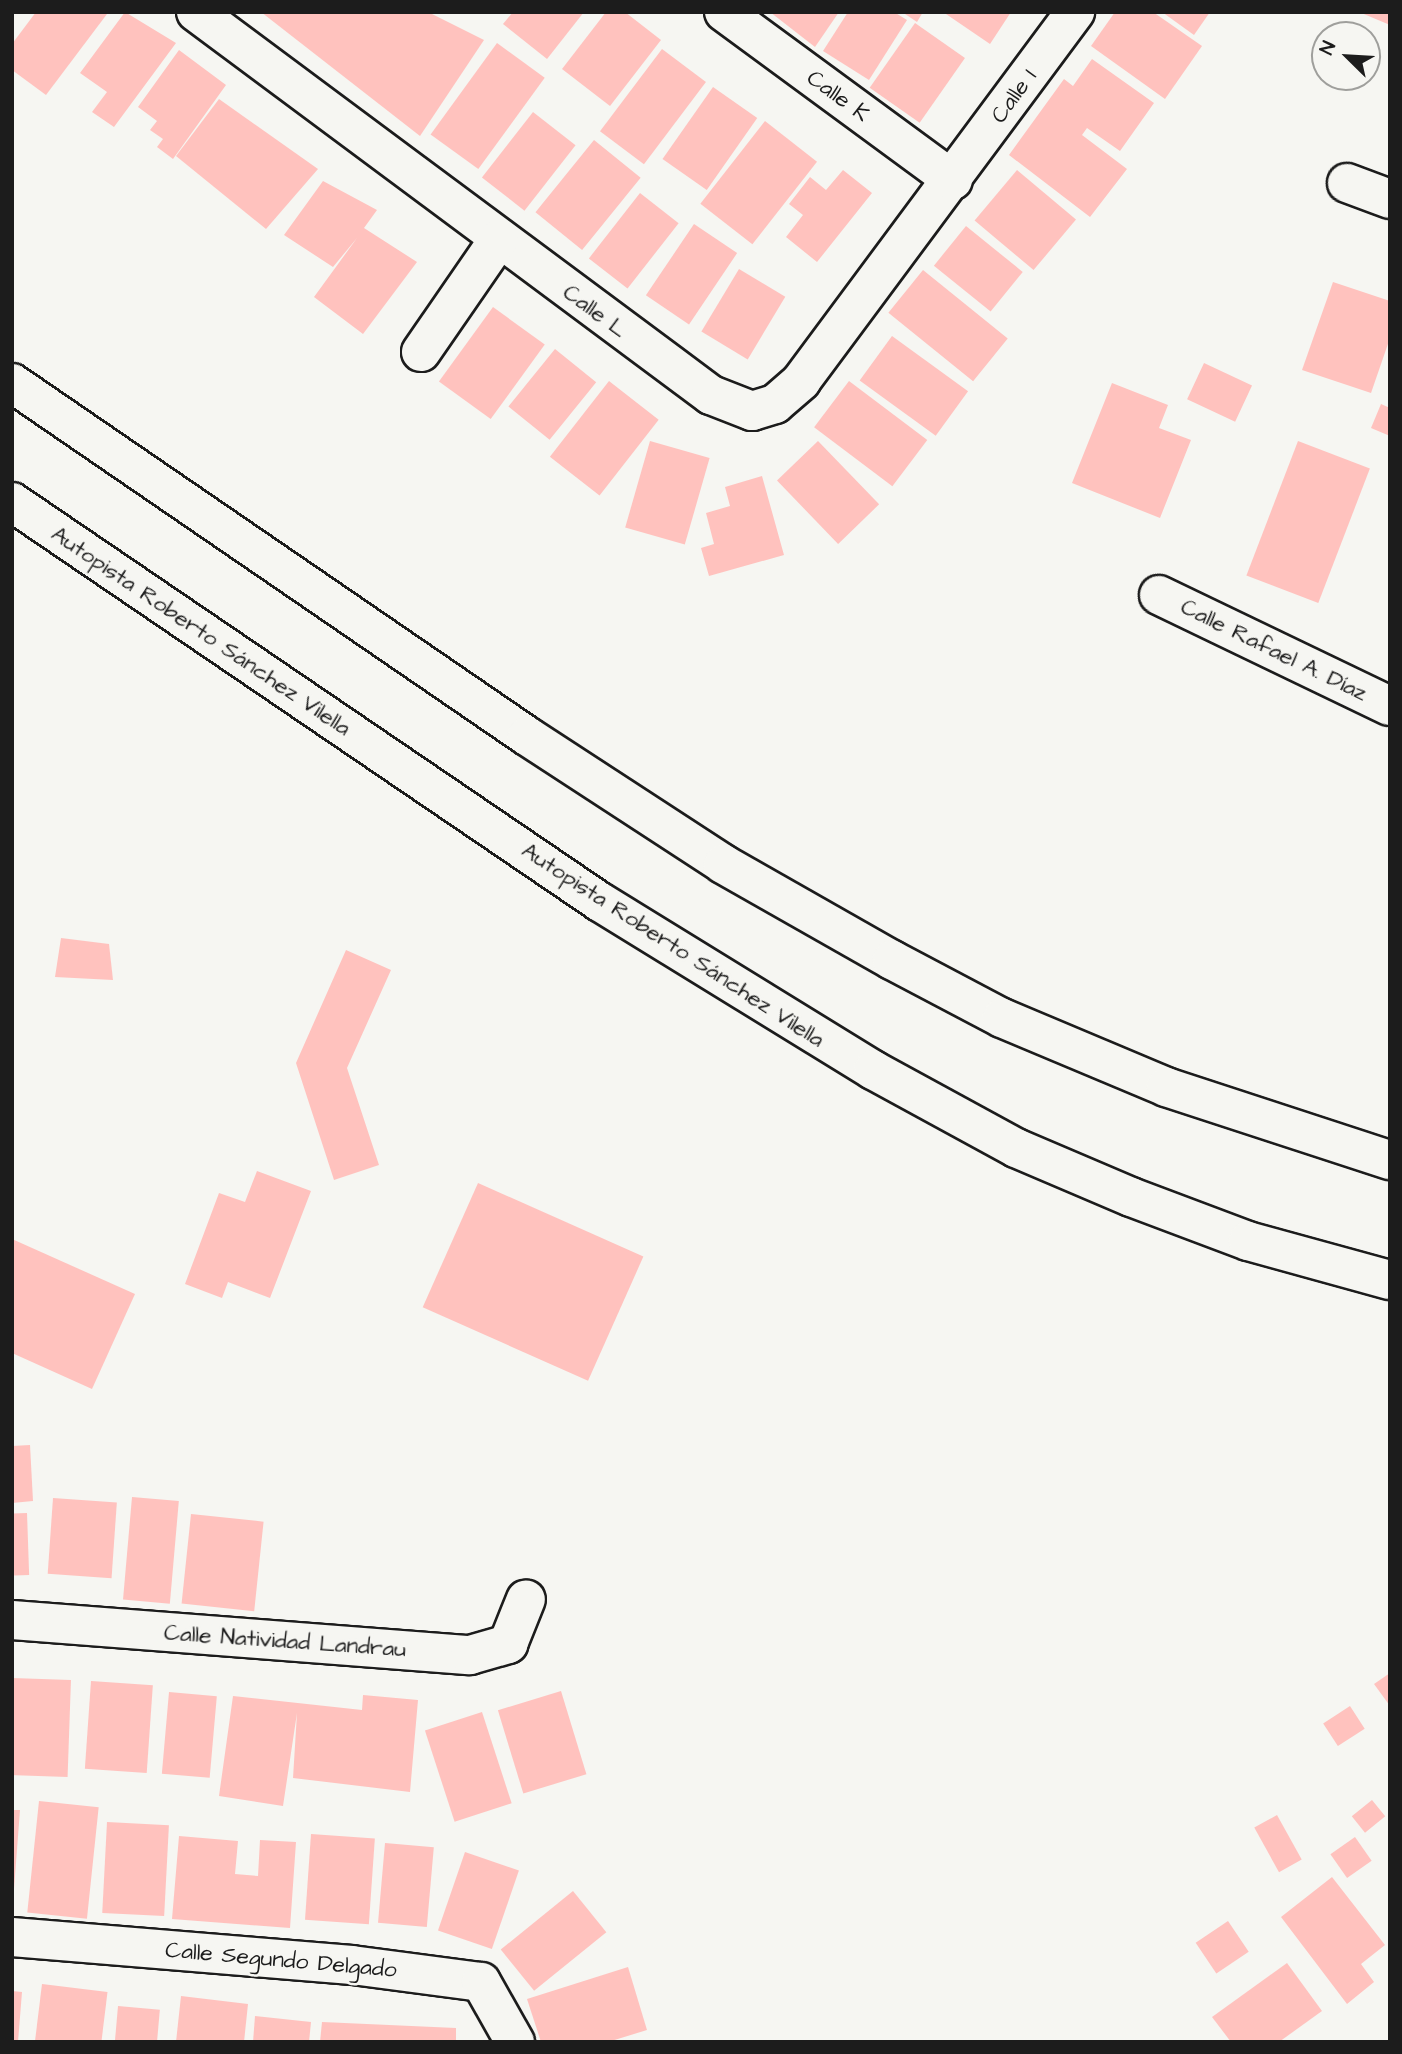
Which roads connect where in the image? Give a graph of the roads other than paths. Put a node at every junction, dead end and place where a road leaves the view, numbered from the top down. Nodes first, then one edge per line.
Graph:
1 (195, 12) edge
2 (724, 12) edge
3 (1075, 12) edge
4 (953, 180) junction
5 (1347, 183) dead end
6 (1390, 199) edge
7 (499, 239) junction
8 (421, 352) dead end
9 (12, 383) edge
10 (12, 502) edge
11 (1159, 595) dead end
12 (1390, 706) edge
13 (1390, 1160) edge
14 (1390, 1280) edge
15 (526, 1600) dead end
16 (12, 1620) edge
17 (12, 1937) edge
18 (515, 2042) edge

1 - 7 main road, Calle L
2 - 4 main road, Calle K
3 - 4 main road, Calle I
4 - 7 main road, Calle L
5 - 6 main road
7 - 8 main road
9 - 13 main road
10 - 14 main road, Autopista Roberto Sánchez Vilella
11 - 12 main road, Calle Rafael A. Díaz
15 - 16 main road, Calle Natividad Landrau
17 - 18 main road, Calle Segundo Delgado

